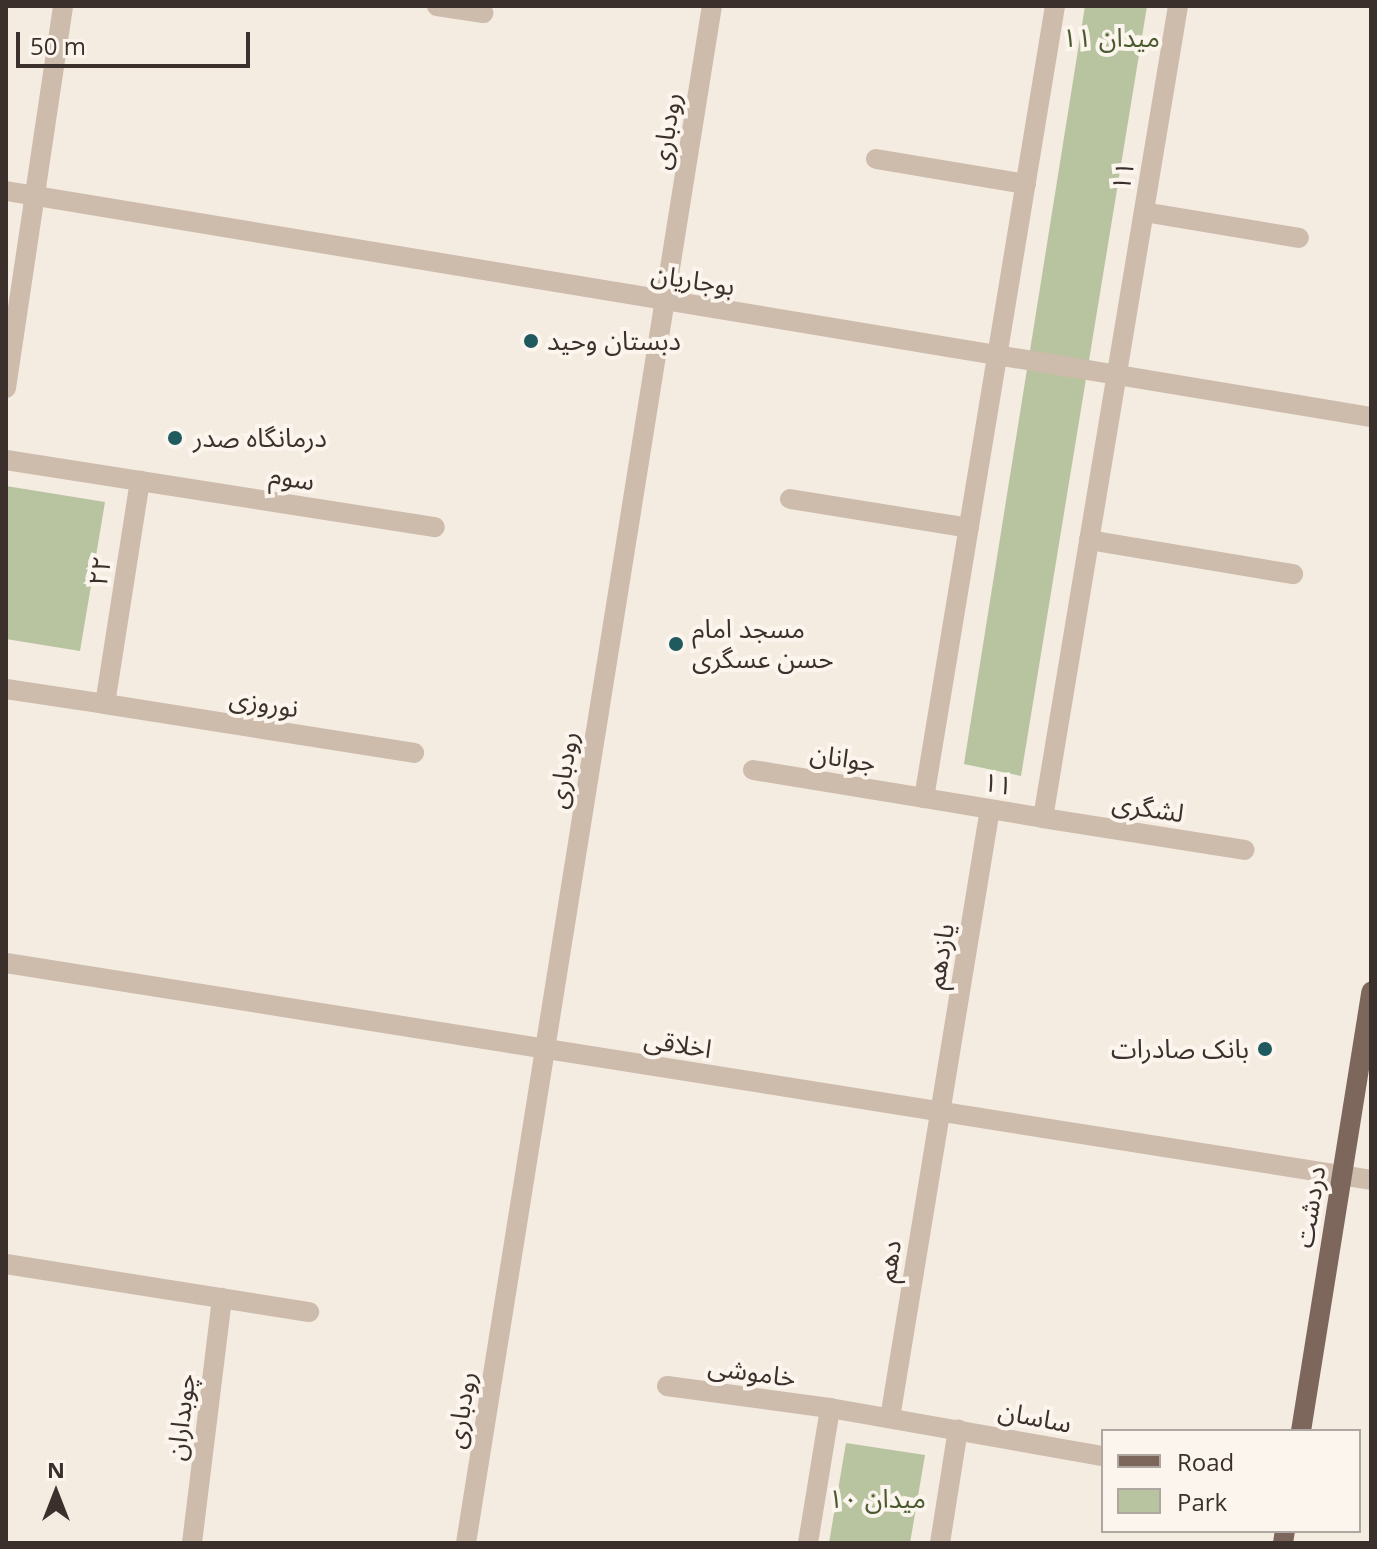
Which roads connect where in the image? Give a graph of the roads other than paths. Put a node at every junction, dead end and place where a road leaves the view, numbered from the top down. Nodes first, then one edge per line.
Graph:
1 (63, 6) edge
2 (437, 6) edge
3 (712, 6) edge
4 (1055, 6) edge
5 (1178, 6) edge
6 (483, 13) dead end
7 (876, 159) dead end
8 (1026, 184) junction
9 (6, 191) edge
10 (36, 195) junction
11 (1144, 212) junction
12 (1299, 238) dead end
13 (665, 302) junction
14 (997, 356) junction
15 (1116, 376) junction
16 (6, 388) edge
17 (1371, 417) edge
18 (6, 460) edge
19 (140, 481) junction
20 (790, 499) dead end
21 (435, 527) dead end
22 (969, 528) junction
23 (1089, 540) junction
24 (1293, 574) dead end
25 (6, 689) edge
26 (105, 704) junction
27 (414, 753) dead end
28 (753, 770) dead end
29 (924, 798) junction
30 (990, 809) junction
31 (1043, 818) junction
32 (1244, 850) dead end
33 (6, 963) edge
34 (1371, 992) edge
35 (545, 1049) junction
36 (940, 1111) junction
37 (1342, 1175) junction
38 (1371, 1180) edge
39 (6, 1264) edge
40 (222, 1298) junction
41 (309, 1312) dead end
42 (667, 1386) dead end
43 (830, 1408) junction
44 (890, 1418) junction
45 (958, 1429) junction
46 (1301, 1429) edge
47 (1101, 1456) edge
48 (192, 1543) edge
49 (466, 1543) edge
50 (808, 1543) edge
51 (940, 1543) edge

1 - 10 street
2 - 6 street
3 - 13 street, رودباری
4 - 8 street
5 - 11 street, ۱۱
7 - 8 street
8 - 14 street
9 - 10 street, بوجاریان
10 - 13 street, بوجاریان
10 - 16 street
11 - 12 street
11 - 15 street, ۱۱
13 - 14 street, بوجاریان
13 - 35 street, رودباری
14 - 15 street, بوجاریان
14 - 22 street
15 - 17 street, بوجاریان
15 - 23 street, ۱۱
18 - 19 street
19 - 21 street, سوم
19 - 26 street, ۲۲
20 - 22 street
22 - 29 street
23 - 24 street
23 - 31 street, ۱۱
25 - 26 street
26 - 27 street, نوروزی
28 - 29 street, جوانان
29 - 30 street, ۱۱
30 - 31 street, ۱۱
30 - 36 street, یازدهم
31 - 32 street, لشگری
33 - 35 street, اخلاقی
34 - 37 main road, دردشت
35 - 36 street, اخلاقی
35 - 49 street, رودباری
36 - 37 street, اخلاقی
36 - 44 street, دهم
37 - 38 street, اخلاقی
37 - 46 main road, دردشت
39 - 40 street
40 - 41 street
40 - 48 street, چوبداران
42 - 43 street, خاموشی
43 - 44 street, خاموشی
43 - 50 street
44 - 45 street, ساسان
45 - 47 street, ساسان
45 - 51 street

